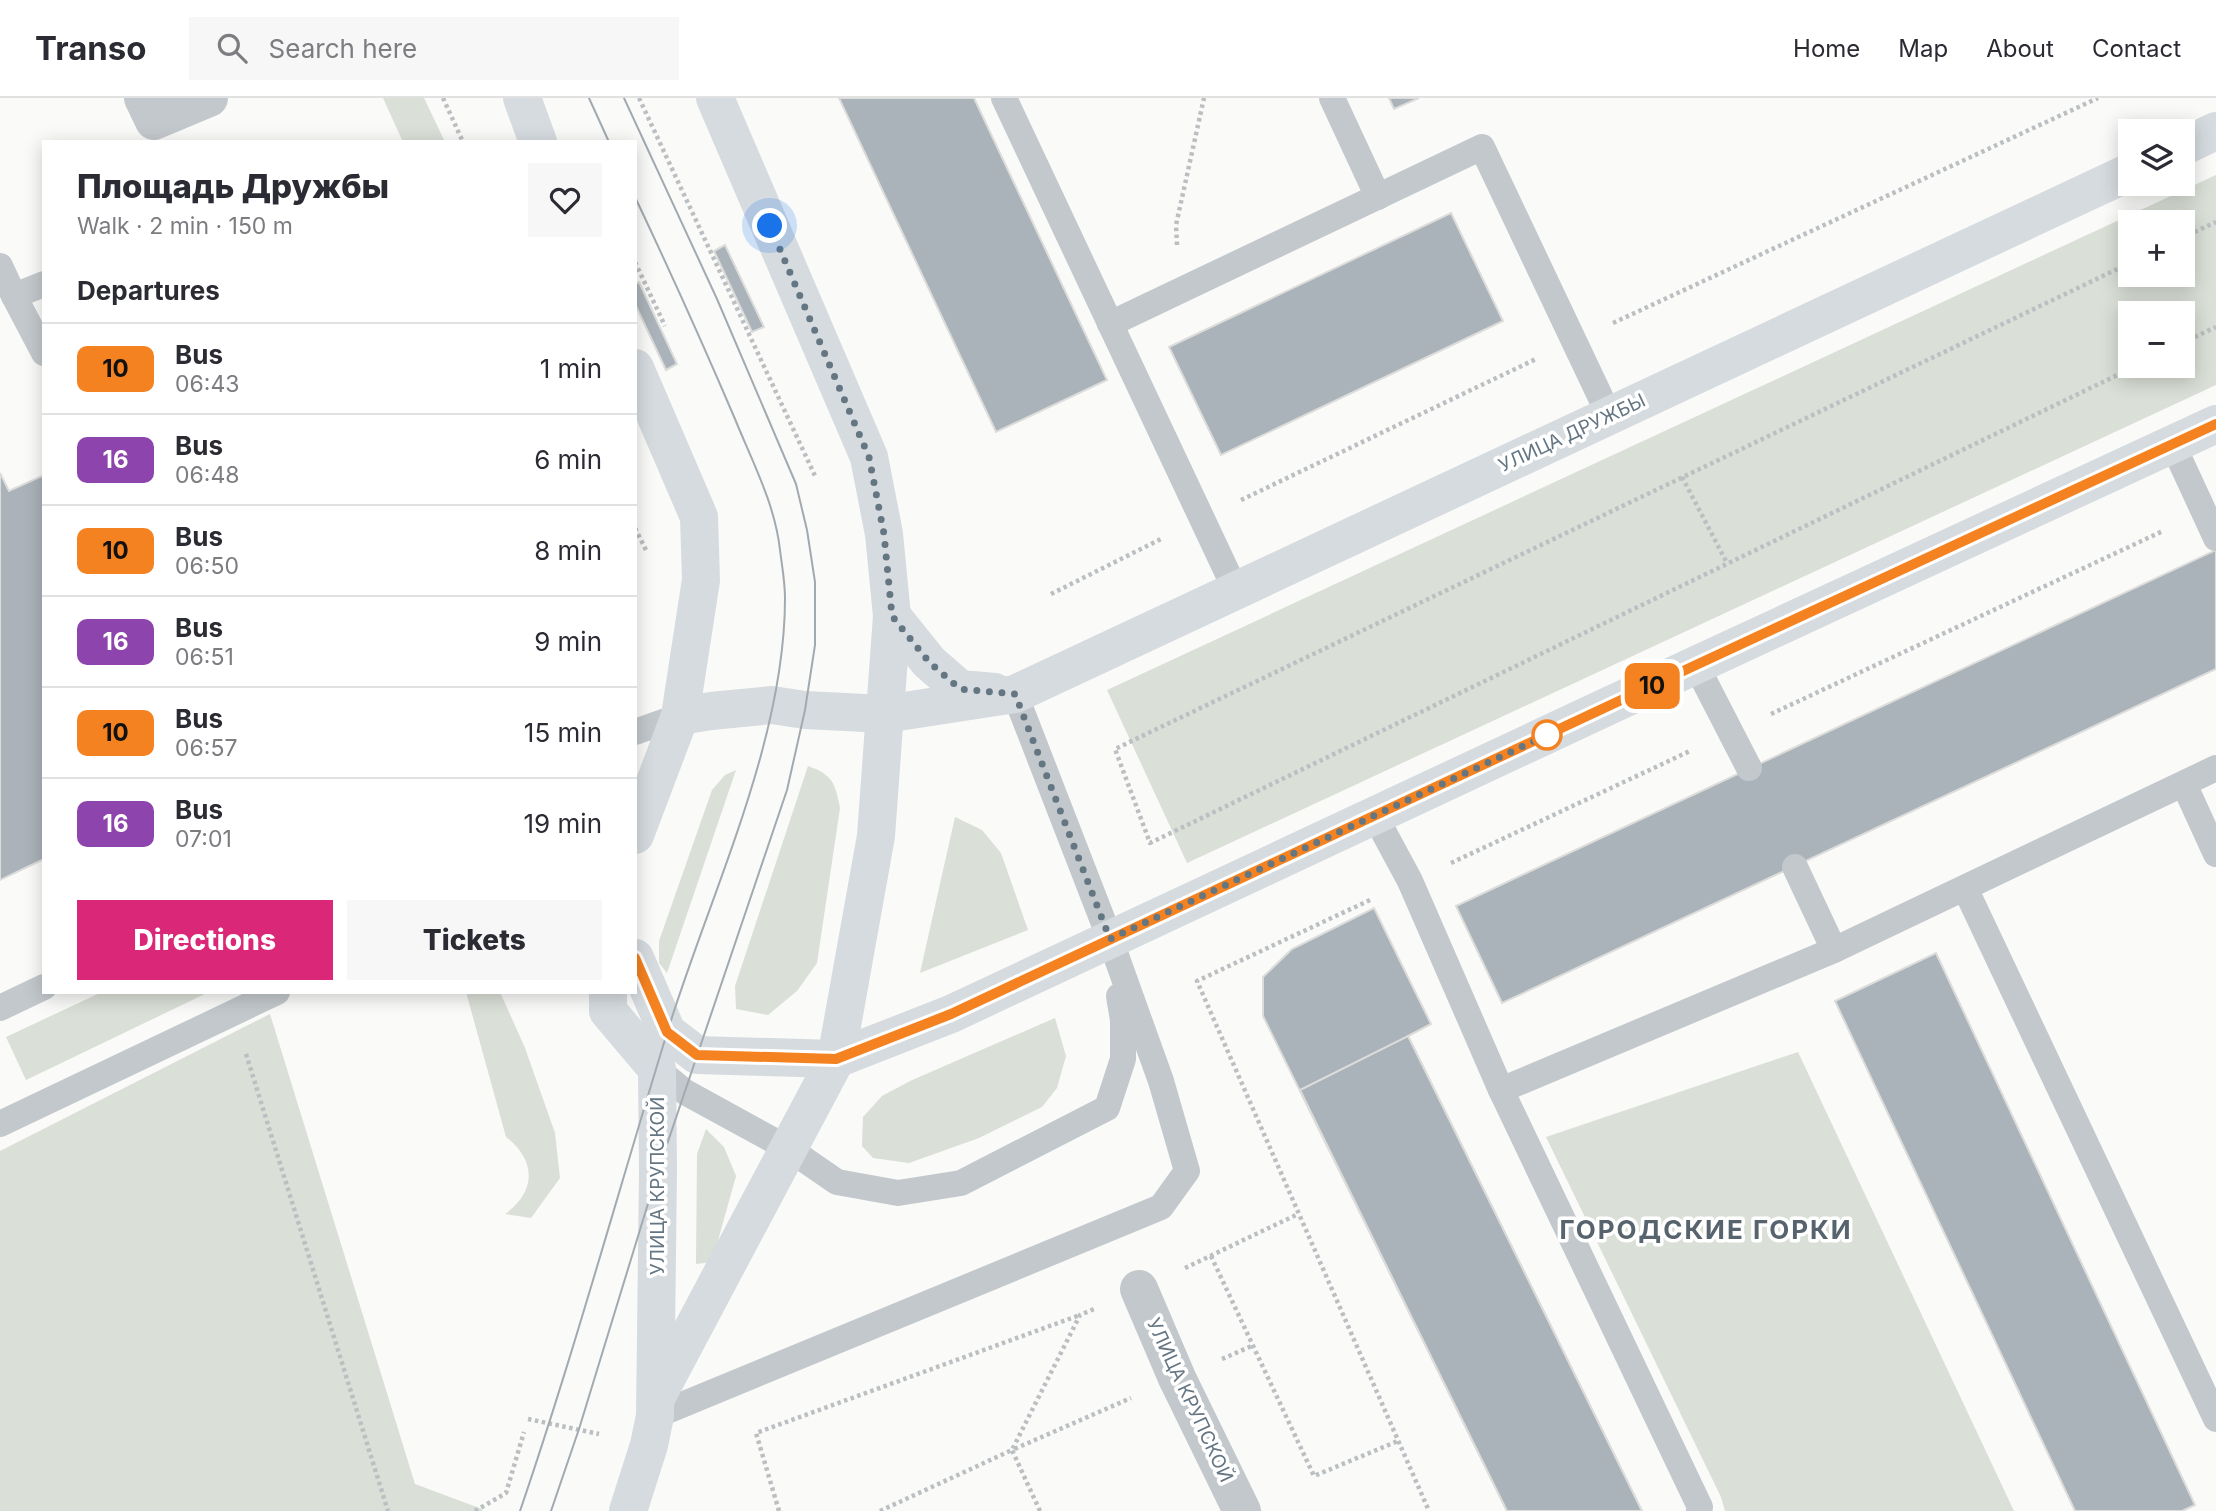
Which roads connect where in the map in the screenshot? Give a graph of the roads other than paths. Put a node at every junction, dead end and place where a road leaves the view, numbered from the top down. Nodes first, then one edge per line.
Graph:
1 (143, 98) edge
2 (209, 98) edge
3 (522, 98) edge
4 (715, 98) edge
5 (1004, 98) edge
6 (1332, 98) edge
7 (2216, 131) edge
8 (532, 139) edge
9 (2195, 141) edge
10 (2118, 178) edge
11 (1378, 197) junction
12 (0, 266) edge
13 (42, 285) edge
14 (14, 296) junction
15 (1110, 324) junction
16 (42, 349) edge
17 (637, 373) edge
18 (1609, 415) junction
19 (2216, 424) edge
20 (2173, 444) junction
21 (2216, 538) edge
22 (1236, 591) junction
23 (892, 616) junction
24 (1696, 665) junction
25 (1015, 694) junction
26 (885, 713) junction
27 (680, 716) junction
28 (637, 732) edge
29 (1749, 768) dead end
30 (2216, 768) edge
31 (2184, 784) junction
32 (1375, 816) junction
33 (637, 830) edge
34 (2216, 854) edge
35 (1795, 867) dead end
36 (1965, 888) junction
37 (1110, 939) junction
38 (1834, 950) junction
39 (637, 963) edge
40 (42, 988) edge
41 (273, 994) edge
42 (608, 994) edge
43 (0, 1008) edge
44 (836, 1059) junction
45 (657, 1069) junction
46 (1501, 1090) junction
47 (0, 1124) edge
48 (789, 1149) junction
49 (1139, 1289) dead end
50 (655, 1407) junction
51 (2216, 1419) edge
52 (628, 1511) edge
53 (1242, 1511) edge
54 (1699, 1511) edge

1 - 2 street
3 - 8 main road
4 - 23 main road
5 - 15 lane
6 - 11 lane
7 - 9 main road
10 - 18 main road, УЛИЦА ДРУЖБЫ
11 - 15 lane
11 - 18 lane
12 - 14 lane
13 - 14 lane
14 - 16 lane
15 - 22 lane
17 - 27 main road
18 - 22 main road, УЛИЦА ДРУЖБЫ
19 - 20 main road
20 - 21 lane
20 - 24 main road
22 - 25 main road, УЛИЦА ДРУЖБЫ
23 - 25 main road
23 - 26 main road
24 - 29 lane
24 - 32 main road
25 - 26 main road
25 - 37 lane
26 - 27 main road
26 - 44 main road, УЛИЦА КРУПСКОЙ
27 - 28 lane
27 - 33 main road
30 - 31 lane
31 - 34 lane
31 - 36 lane
32 - 37 main road
32 - 46 lane
35 - 38 lane
36 - 38 lane
36 - 51 lane
37 - 44 main road
37 - 48 lane
37 - 50 lane
38 - 46 lane
39 - 44 main road
40 - 43 lane
41 - 47 lane
42 - 45 main road, УЛИЦА КРУПСКОЙ
44 - 48 main road, УЛИЦА КРУПСКОЙ
45 - 48 lane
45 - 50 main road, УЛИЦА КРУПСКОЙ
46 - 54 lane
48 - 50 main road, УЛИЦА КРУПСКОЙ
49 - 53 street, УЛИЦА КРУПСКОЙ
50 - 52 main road, УЛИЦА КРУПСКОЙ

